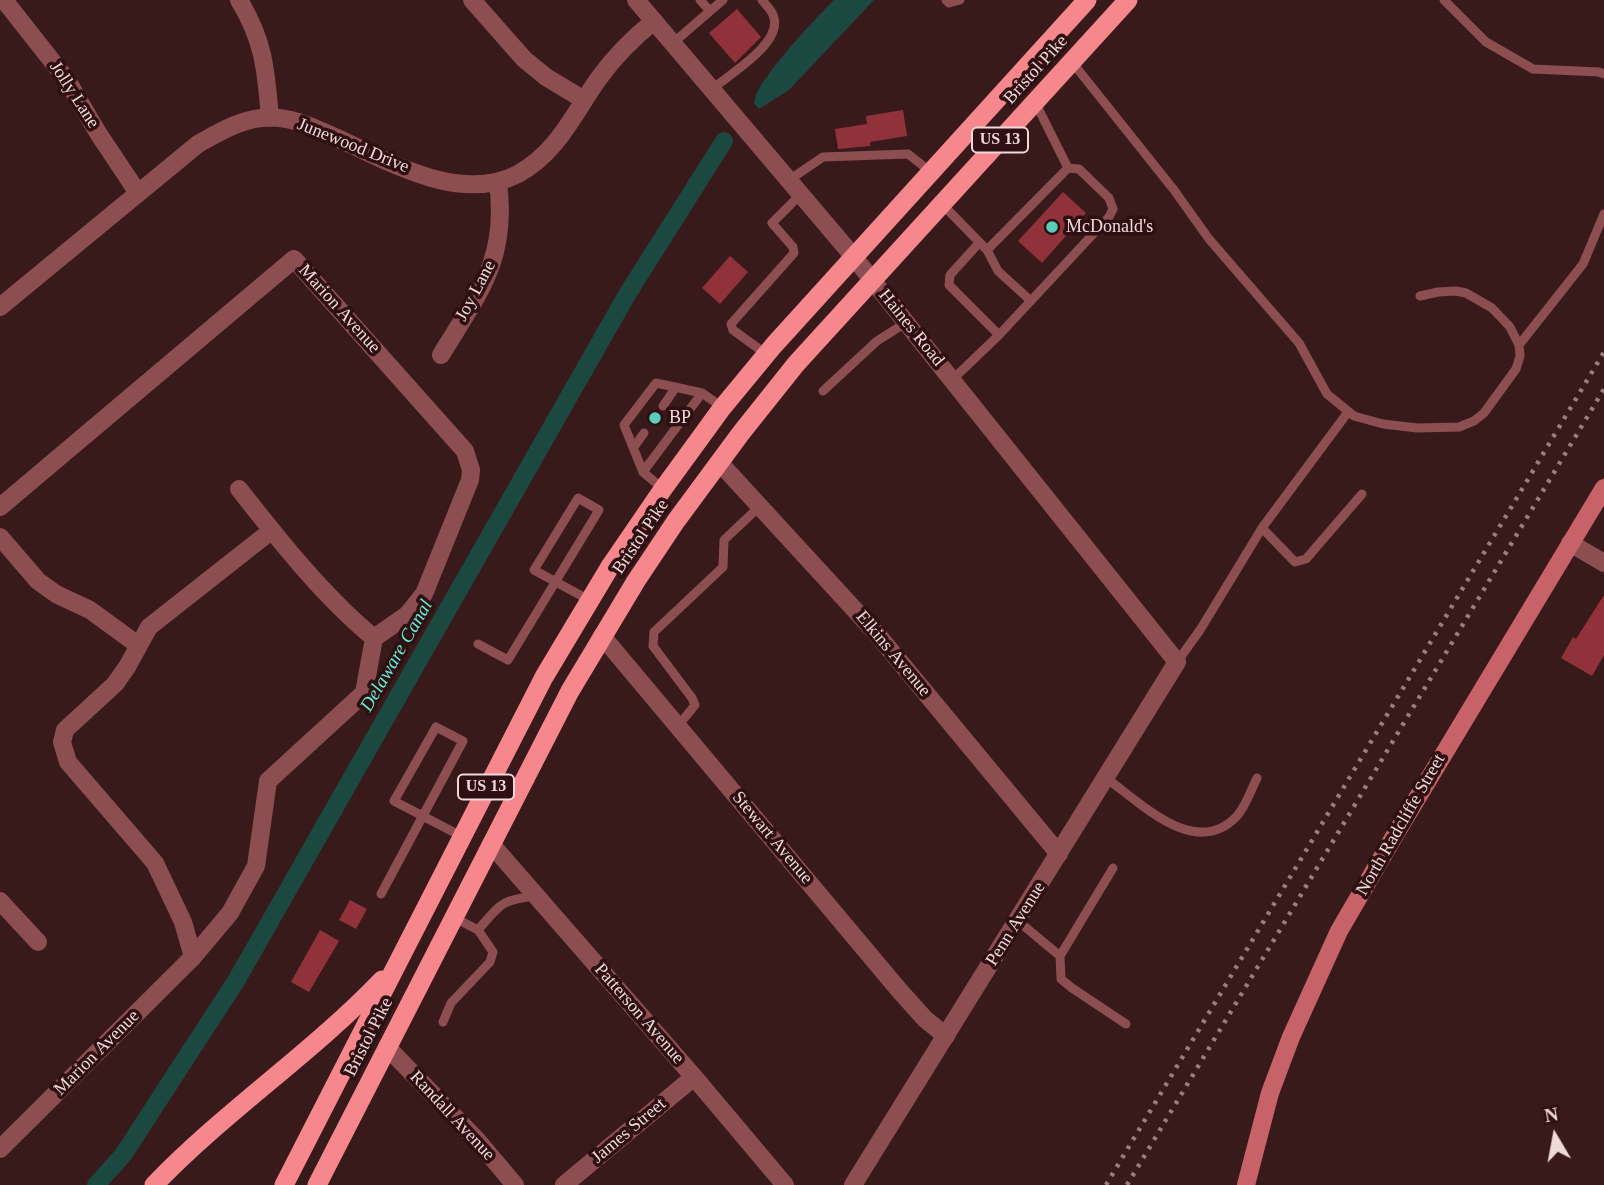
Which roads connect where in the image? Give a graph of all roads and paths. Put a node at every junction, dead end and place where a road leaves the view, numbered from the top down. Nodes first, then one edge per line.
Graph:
1 (4, 0) edge
2 (239, 0) edge
3 (472, 0) edge
4 (700, 0) edge
5 (723, 0) edge
6 (762, 0) edge
7 (947, 0) edge
8 (960, 0) edge
9 (1087, 0) edge
10 (1128, 0) edge
11 (1444, 0) edge
12 (641, 2) edge
13 (710, 11) junction
14 (654, 21) junction
15 (673, 43) junction
16 (1072, 62) junction
17 (1604, 74) edge
18 (712, 89) junction
19 (584, 100) junction
20 (1035, 102) junction
21 (270, 118) junction
22 (1068, 168) junction
23 (931, 172) junction
24 (498, 182) junction
25 (795, 187) junction
26 (138, 193) junction
27 (942, 204) junction
28 (1604, 214) edge
29 (979, 243) junction
30 (987, 250) junction
31 (853, 256) junction
32 (872, 280) junction
33 (1420, 296) dead end
34 (1031, 301) junction
35 (0, 307) edge
36 (907, 322) junction
37 (999, 335) junction
38 (1519, 345) junction
39 (766, 354) junction
40 (441, 355) dead end
41 (953, 379) junction
42 (676, 387) junction
43 (823, 391) dead end
44 (702, 393) junction
45 (663, 406) dead end
46 (722, 408) junction
47 (1348, 412) junction
48 (644, 433) dead end
49 (634, 447) junction
50 (719, 462) junction
51 (643, 472) junction
52 (1604, 488) edge
53 (239, 489) dead end
54 (663, 489) junction
55 (1362, 494) dead end
56 (0, 506) edge
57 (760, 506) junction
58 (1262, 528) junction
59 (271, 531) junction
60 (0, 537) edge
61 (1570, 543) junction
62 (1604, 563) edge
63 (555, 581) junction
64 (589, 600) junction
65 (602, 636) junction
66 (374, 638) junction
67 (478, 644) dead end
68 (138, 645) junction
69 (1177, 662) junction
70 (678, 726) junction
71 (1106, 778) junction
72 (1257, 778) dead end
73 (421, 815) junction
74 (461, 836) junction
75 (491, 844) junction
76 (1059, 854) junction
77 (1113, 868) dead end
78 (381, 894) dead end
79 (536, 896) junction
80 (0, 901) edge
81 (453, 917) junction
82 (1018, 921) junction
83 (478, 930) junction
84 (38, 942) dead end
85 (1060, 956) junction
86 (193, 957) junction
87 (394, 968) junction
88 (443, 1022) dead end
89 (1126, 1024) dead end
90 (946, 1036) junction
91 (387, 1047) junction
92 (694, 1076) junction
93 (0, 1149) edge
94 (154, 1185) edge
95 (284, 1185) edge
96 (317, 1185) edge
97 (515, 1185) edge
98 (564, 1185) edge
99 (785, 1185) edge
100 (853, 1185) edge
101 (1246, 1185) edge

1 - 26 street, Jolly Lane
2 - 21 street
3 - 19 street
4 - 13 lane
5 - 13 lane
6 - 18 lane
7 - 8 lane
9 - 23 highway, Bristol Pike / US 13
10 - 16 highway, Bristol Pike / US 13
11 - 17 lane
12 - 14 street, Haines Road
13 - 15 lane
14 - 15 street, Haines Road
14 - 19 street, Junewood Drive
15 - 18 street, Haines Road
16 - 20 highway, Bristol Pike / US 13
16 - 47 lane
18 - 25 street, Haines Road
19 - 24 street, Junewood Drive
20 - 22 lane
20 - 27 highway, Bristol Pike / US 13
21 - 24 street, Junewood Drive
21 - 26 street, Junewood Drive
22 - 30 lane
22 - 34 lane
23 - 25 lane
23 - 31 highway, Bristol Pike / US 13
24 - 40 street, Joy Lane
25 - 31 street, Haines Road
25 - 39 lane
26 - 35 street, Junewood Drive
27 - 29 lane
27 - 32 highway, Bristol Pike / US 13
28 - 38 lane
29 - 30 lane
29 - 37 lane
30 - 34 lane
31 - 32 street, Haines Road
31 - 39 highway, Bristol Pike / US 13
32 - 36 street, Haines Road
32 - 50 highway, Bristol Pike / US 13
33 - 38 lane
34 - 37 lane
36 - 41 street, Haines Road
36 - 43 lane
37 - 41 lane
38 - 47 lane
39 - 46 highway, Bristol Pike / US 13
41 - 69 street, Haines Road
42 - 44 lane
42 - 45 lane
42 - 49 lane
44 - 46 lane
44 - 51 lane
46 - 54 highway, Bristol Pike / US 13
47 - 58 lane
48 - 49 lane
49 - 51 lane
50 - 57 street, Elkins Avenue
50 - 65 highway, Bristol Pike / US 13
51 - 54 lane
52 - 61 main road, North Radcliffe Street
53 - 59 street
54 - 64 highway, Bristol Pike / US 13
55 - 58 lane
56 - 66 street, Marion Avenue
57 - 70 lane
57 - 76 street, Elkins Avenue
58 - 69 lane
59 - 66 street
59 - 68 street
60 - 68 street
61 - 62 street
61 - 101 main road, North Radcliffe Street
63 - 63 lane
63 - 64 lane
63 - 67 lane
64 - 74 highway, Bristol Pike / US 13
65 - 70 street, Stewart Avenue
65 - 75 highway, Bristol Pike / US 13
66 - 86 street, Marion Avenue
68 - 86 street
69 - 71 street, Penn Avenue
70 - 90 street, Stewart Avenue
71 - 72 lane
71 - 76 street, Penn Avenue
73 - 73 lane
73 - 74 lane
73 - 78 lane
74 - 87 highway, Bristol Pike / US 13
75 - 79 street, Patterson Avenue
75 - 81 highway, Bristol Pike / US 13
76 - 82 street, Penn Avenue
77 - 85 lane
79 - 83 lane
79 - 92 street, Patterson Avenue
80 - 84 street
81 - 83 lane
81 - 91 highway, Bristol Pike / US 13
82 - 85 lane
82 - 90 street, Penn Avenue
83 - 88 lane
85 - 89 lane
86 - 93 street, Marion Avenue
87 - 94 highway
87 - 95 highway, Bristol Pike / US 13
90 - 100 street, Penn Avenue
91 - 96 highway, Bristol Pike / US 13
91 - 97 street, Randall Avenue
92 - 98 street, James Street
92 - 99 street, Patterson Avenue

